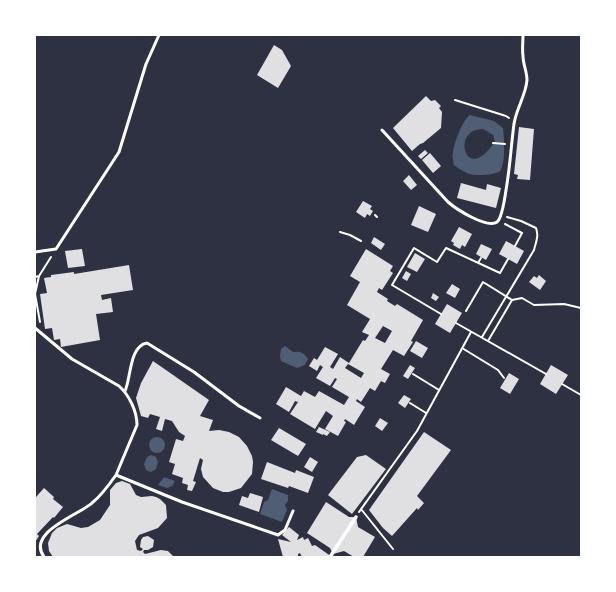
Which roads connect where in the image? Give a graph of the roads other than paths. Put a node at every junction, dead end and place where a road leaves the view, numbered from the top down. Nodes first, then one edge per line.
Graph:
1 (159, 35) edge
2 (524, 35) edge
3 (382, 130) dead end
4 (35, 252) edge
5 (35, 328) edge
6 (125, 391) junction
7 (260, 418) dead end
8 (116, 475) junction
9 (293, 511) dead end
10 (356, 517) road end
11 (44, 557) edge
12 (330, 557) edge

1 - 4 lane
2 - 3 lane
5 - 6 lane
6 - 7 lane
6 - 8 lane
8 - 9 lane
8 - 11 lane
10 - 12 street

